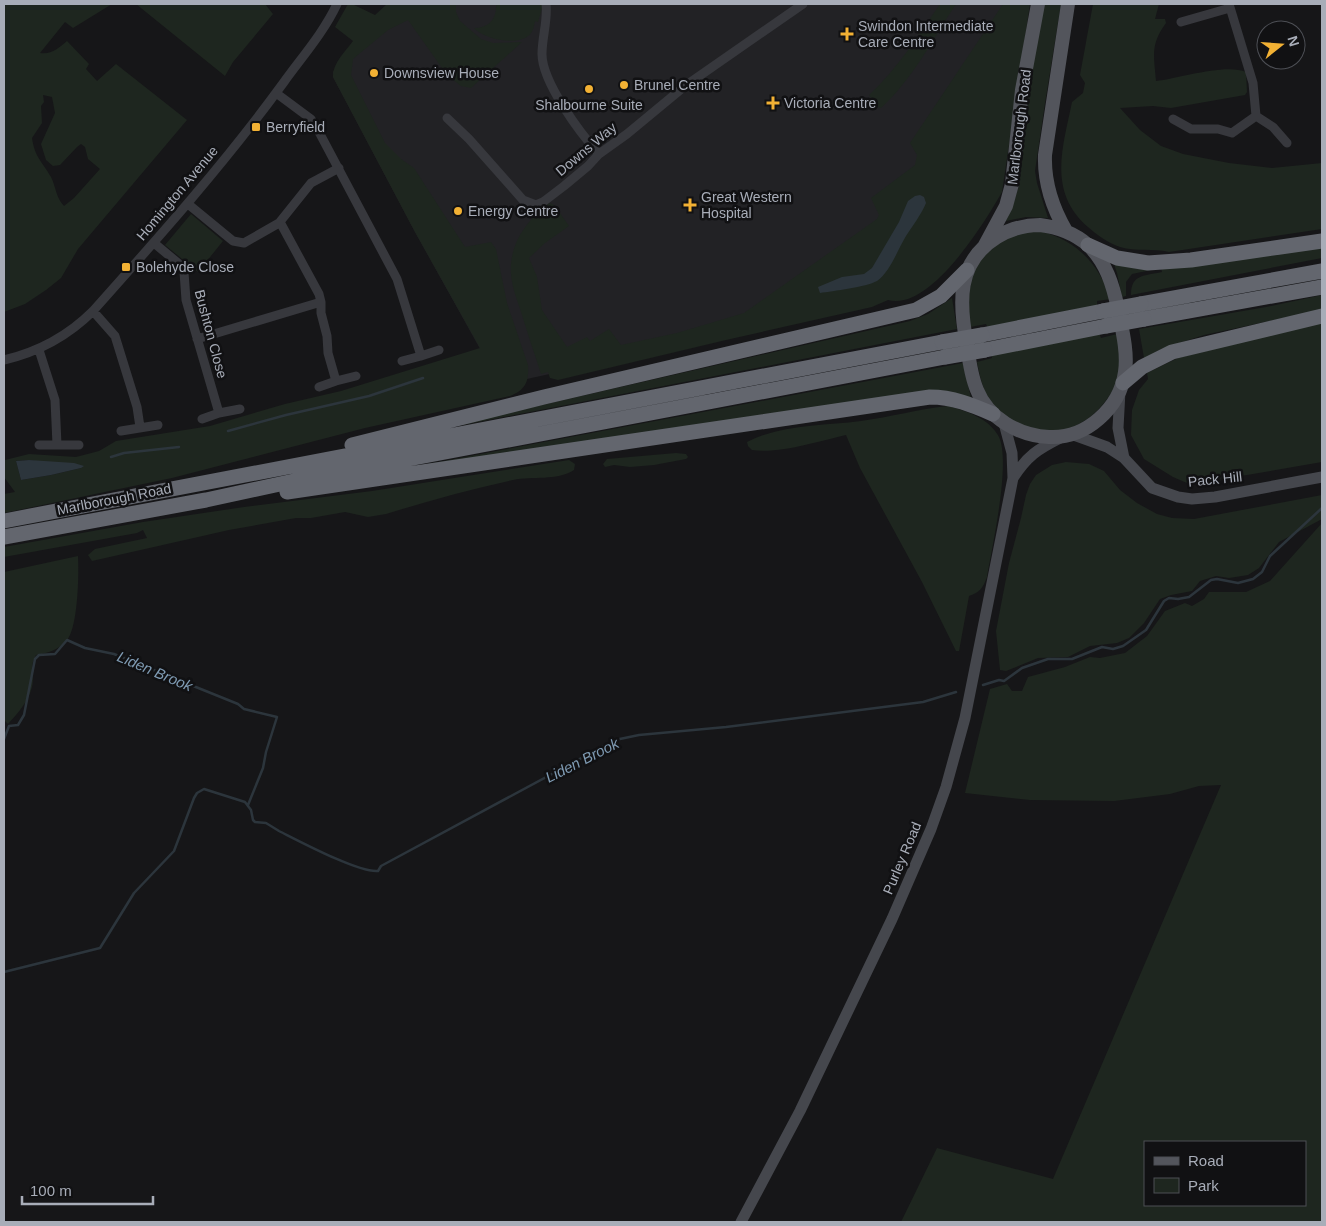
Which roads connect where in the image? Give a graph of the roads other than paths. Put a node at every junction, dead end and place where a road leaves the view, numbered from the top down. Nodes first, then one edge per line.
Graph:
1 (337, 4) edge
2 (546, 4) edge
3 (804, 4) edge
4 (1038, 4) edge
5 (1068, 4) edge
6 (1230, 6) edge
7 (1181, 22) dead end
8 (276, 93) junction
9 (1256, 116) junction
10 (447, 118) dead end
11 (1172, 119) dead end
12 (1287, 143) dead end
13 (599, 154) junction
14 (339, 168) junction
15 (188, 204) junction
16 (280, 222) junction
17 (1066, 231) junction
18 (1322, 241) edge
19 (154, 243) junction
20 (1088, 245) junction
21 (985, 246) junction
22 (967, 270) junction
23 (1322, 271) edge
24 (1322, 287) edge
25 (321, 302) junction
26 (93, 311) junction
27 (1322, 316) edge
28 (197, 339) junction
29 (983, 342) junction
30 (39, 350) junction
31 (440, 350) dead end
32 (944, 350) junction
33 (421, 356) junction
34 (4, 360) edge
35 (402, 362) dead end
36 (356, 376) dead end
37 (336, 381) junction
38 (319, 387) dead end
39 (1121, 387) junction
40 (240, 408) dead end
41 (219, 414) junction
42 (999, 418) junction
43 (202, 419) dead end
44 (158, 425) dead end
45 (140, 427) junction
46 (120, 431) dead end
47 (1066, 436) junction
48 (39, 445) dead end
49 (57, 445) junction
50 (79, 445) dead end
51 (1124, 458) junction
52 (1322, 477) edge
53 (224, 478) junction
54 (1013, 478) junction
55 (206, 500) junction
56 (4, 520) edge
57 (4, 537) edge
58 (740, 1222) edge

1 - 8 street, Homington Avenue
2 - 13 street
3 - 13 street, Downs Way
4 - 21 main road, Marlborough Road
5 - 17 main road, Marlborough Road
6 - 7 street
6 - 9 street
8 - 14 street
8 - 15 street, Homington Avenue
9 - 11 street
9 - 12 street
10 - 13 street, Downs Way
14 - 16 street
14 - 33 street
15 - 16 street
15 - 19 street, Homington Avenue
16 - 25 street
17 - 20 main road
17 - 21 main road
18 - 20 highway
19 - 26 street, Homington Avenue
19 - 28 street, Bushton Close
20 - 39 main road
21 - 22 main road
22 - 42 main road
22 - 53 highway
23 - 29 highway, bridge
24 - 29 highway, bridge
25 - 28 street
25 - 37 street
26 - 30 street, Homington Avenue
26 - 45 street
27 - 39 highway
28 - 41 street, Bushton Close
29 - 32 highway, bridge
30 - 34 street, Homington Avenue
30 - 49 street
31 - 33 street
32 - 53 highway
32 - 55 highway
33 - 35 street
36 - 37 street
37 - 38 street
39 - 47 main road
39 - 51 main road
40 - 41 street
41 - 43 street
42 - 47 main road
42 - 54 main road, Purley Road
42 - 55 highway
44 - 45 street
45 - 46 street
47 - 51 main road, Pack Hill
47 - 54 main road, Purley Road
48 - 49 street
49 - 50 street
51 - 52 main road, Pack Hill
53 - 56 highway, Marlborough Road
54 - 58 main road, Purley Road
55 - 57 highway, Marlborough Road

